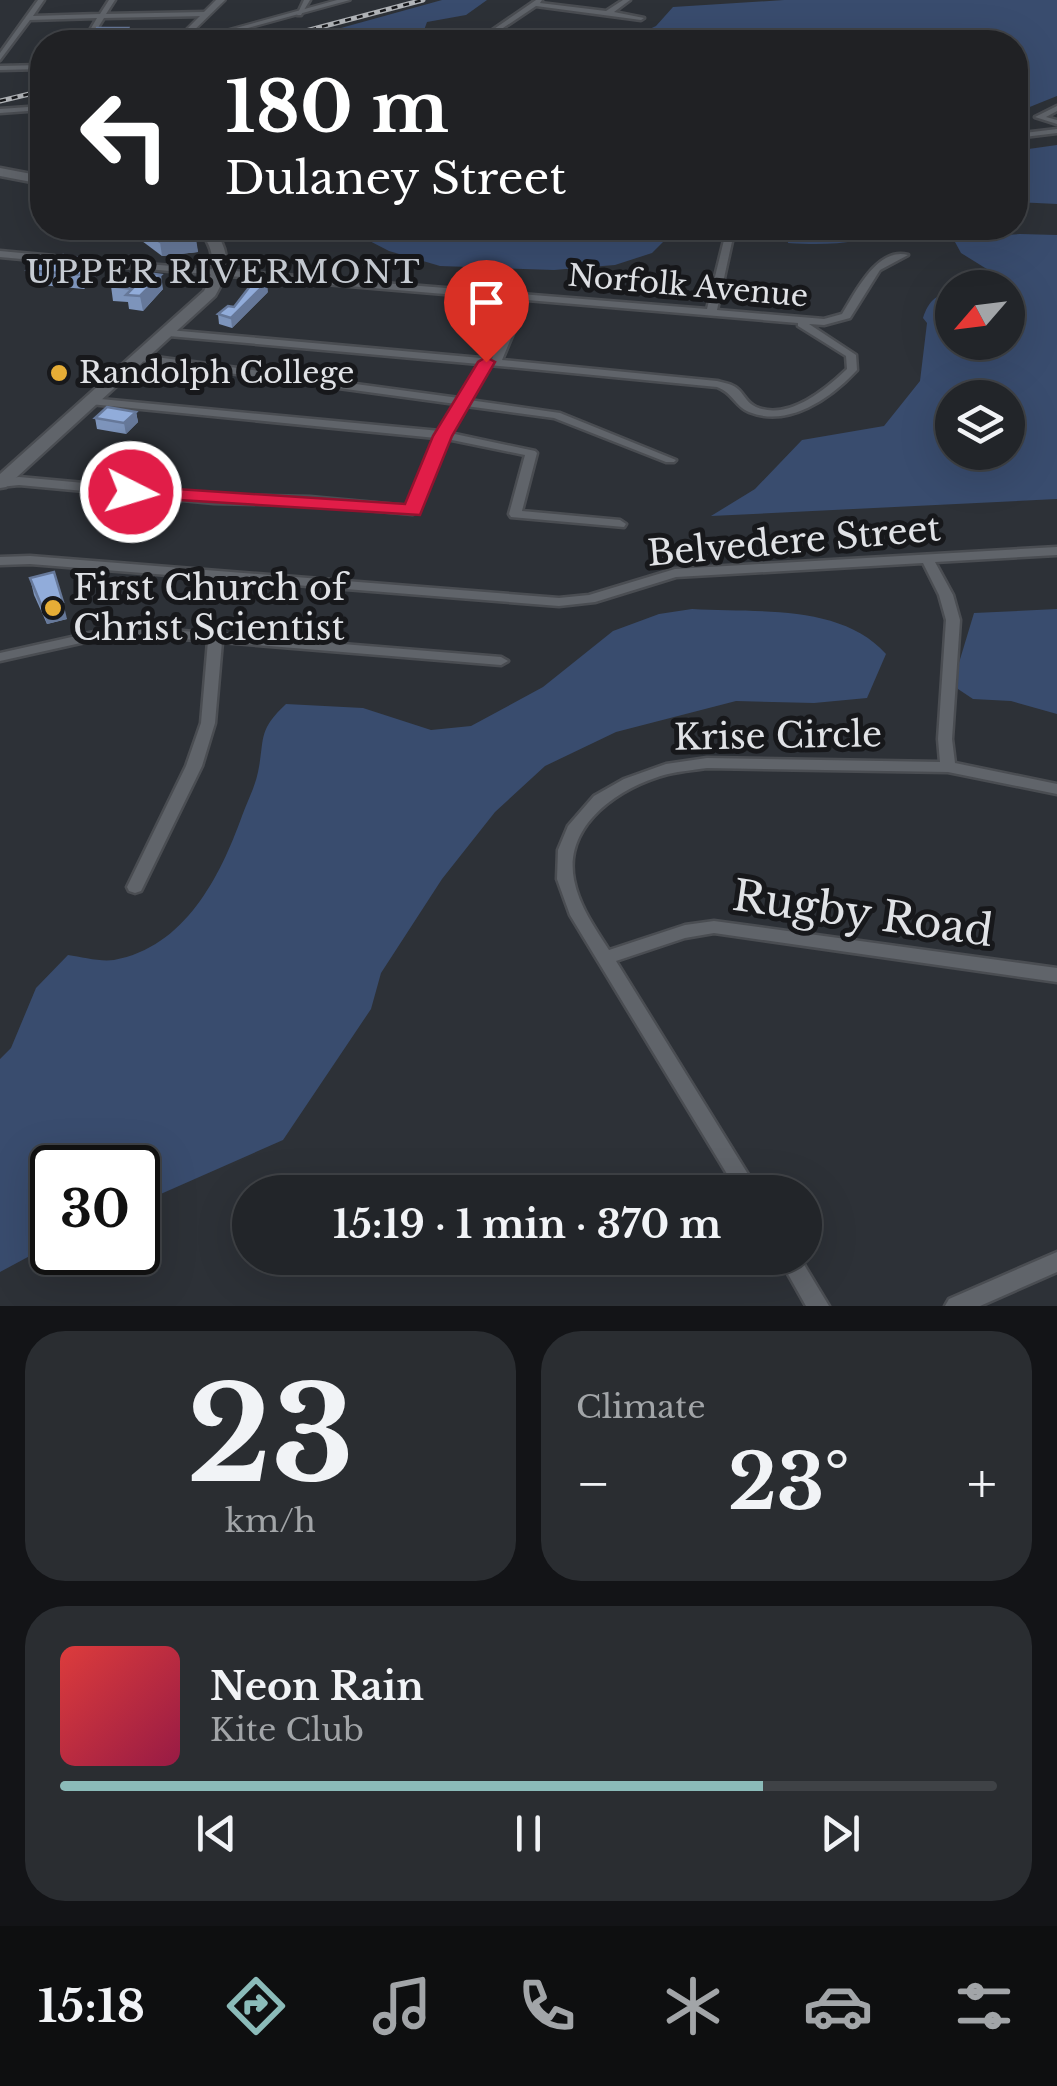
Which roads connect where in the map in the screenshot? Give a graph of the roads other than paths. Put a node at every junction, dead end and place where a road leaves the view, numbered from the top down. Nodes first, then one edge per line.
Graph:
1 (41, 0) edge
2 (112, 0) edge
3 (220, 0) edge
4 (308, 0) edge
5 (346, 0) edge
6 (627, 0) edge
7 (537, 2) edge
8 (206, 14) junction
9 (299, 14) junction
10 (607, 14) junction
11 (101, 16) junction
12 (28, 18) junction
13 (641, 18) dead end
14 (93, 30) edge
15 (190, 30) edge
16 (236, 30) edge
17 (496, 30) edge
18 (2, 52) edge
19 (30, 67) edge
20 (0, 68) edge
21 (1057, 108) edge
22 (30, 109) edge
23 (0, 111) edge
24 (1057, 122) edge
25 (1057, 130) edge
26 (1028, 134) edge
27 (0, 172) edge
28 (30, 178) edge
29 (214, 240) edge
30 (728, 240) edge
31 (0, 254) edge
32 (903, 256) dead end
33 (222, 273) junction
34 (523, 298) junction
35 (712, 313) junction
36 (796, 321) junction
37 (169, 333) junction
38 (241, 340) junction
39 (141, 358) junction
40 (491, 363) junction
41 (218, 368) junction
42 (90, 401) junction
43 (462, 402) junction
44 (443, 436) junction
45 (670, 460) dead end
46 (0, 483) edge
47 (620, 524) dead end
48 (1057, 551) edge
49 (927, 559) junction
50 (0, 561) edge
51 (215, 638) junction
52 (0, 657) edge
53 (500, 661) dead end
54 (948, 767) junction
55 (1057, 789) edge
56 (135, 887) dead end
57 (604, 958) junction
58 (1057, 975) edge
59 (738, 1175) edge
60 (1057, 1262) edge
61 (799, 1275) edge
62 (818, 1306) edge
63 (956, 1306) edge

1 - 12 street
2 - 11 street
3 - 8 street
4 - 9 street
5 - 9 street
6 - 10 street
7 - 10 street
7 - 17 street
8 - 11 street
8 - 15 street
9 - 16 street
10 - 13 street
11 - 12 street
11 - 14 street
12 - 18 street
19 - 20 street
21 - 24 street
22 - 23 street
25 - 26 street
27 - 28 main road
29 - 33 main road
30 - 35 street
31 - 33 street, Norfolk Avenue
32 - 36 street, Norfolk Avenue
33 - 34 street, Norfolk Avenue
33 - 37 main road
34 - 35 street, Norfolk Avenue
34 - 40 street
35 - 36 street, Norfolk Avenue
36 - 40 street
37 - 38 street
37 - 39 main road
38 - 40 street
38 - 41 street
39 - 41 street
39 - 42 main road
40 - 43 street
41 - 43 street
42 - 44 street
42 - 46 main road
43 - 44 street
43 - 45 street
44 - 46 street
44 - 47 street
48 - 49 street, Belvedere Street
49 - 50 street, Belvedere Street
49 - 54 street
51 - 52 street
51 - 53 street
51 - 56 street
54 - 55 street, Krise Circle
54 - 57 street, Krise Circle
57 - 58 street, Rugby Road
57 - 59 street, Krise Circle
60 - 63 street
61 - 62 street

